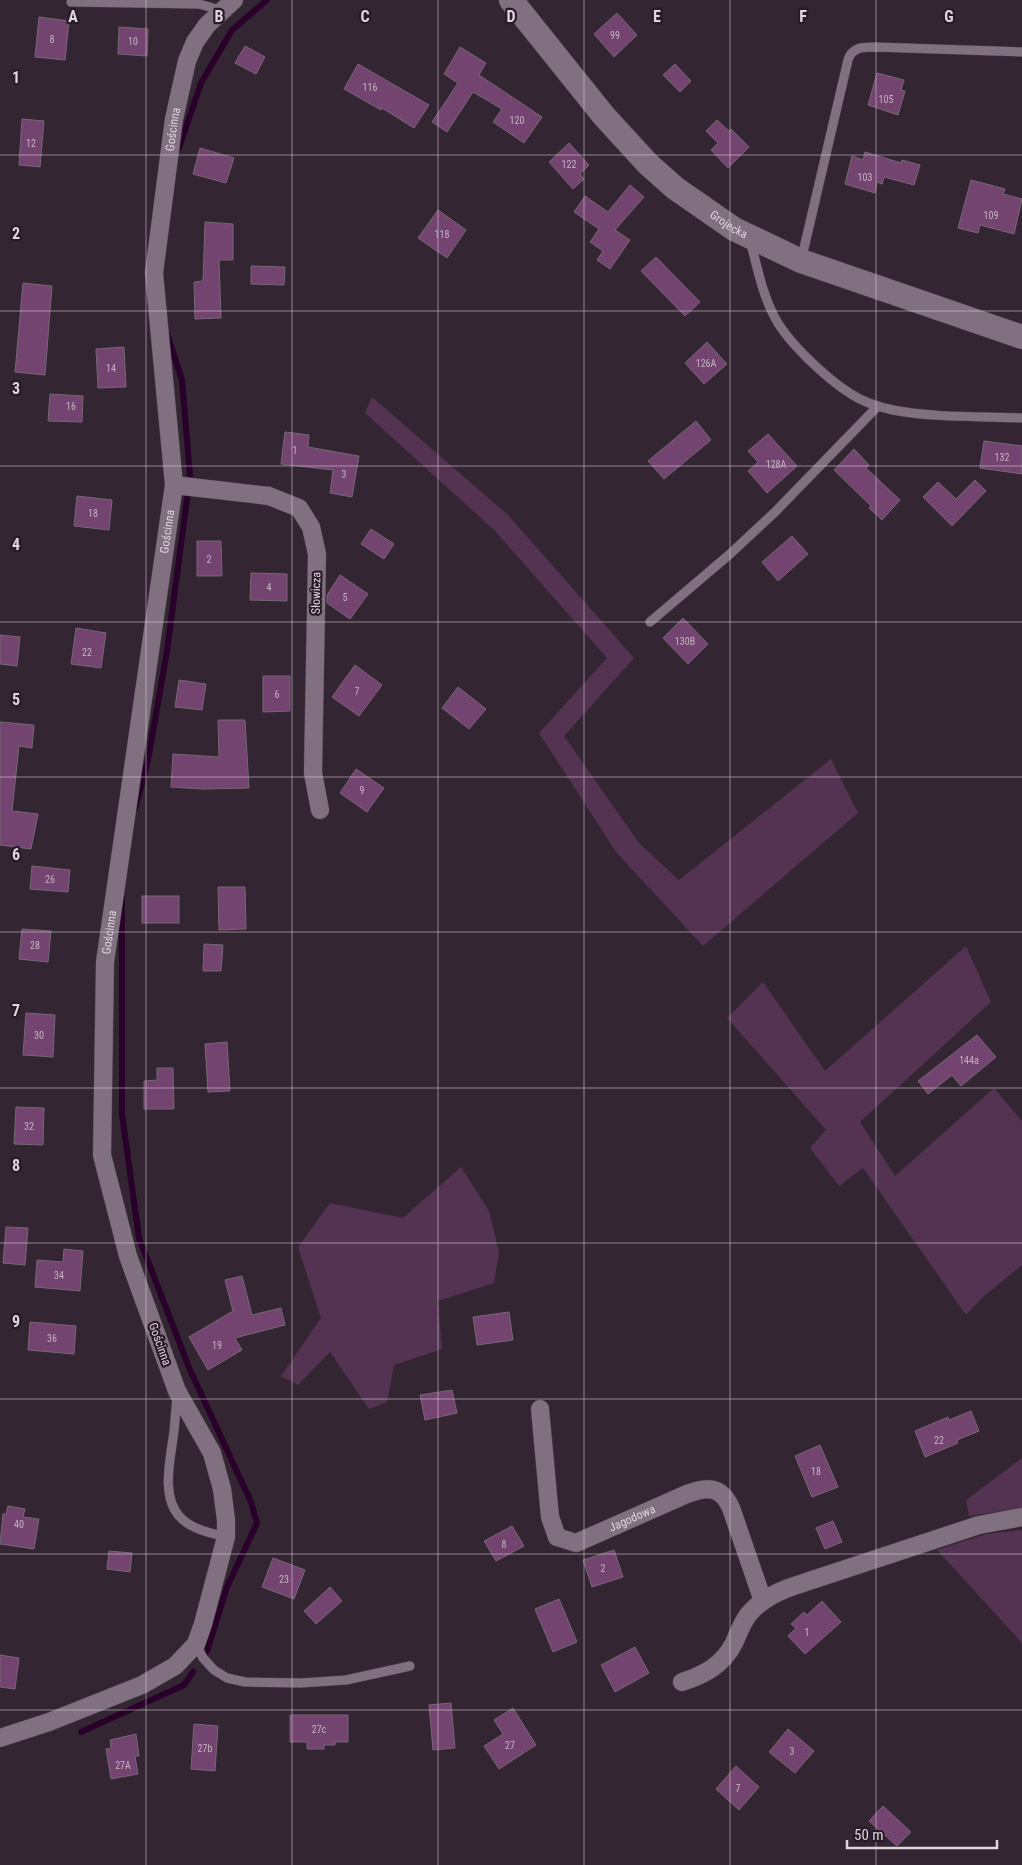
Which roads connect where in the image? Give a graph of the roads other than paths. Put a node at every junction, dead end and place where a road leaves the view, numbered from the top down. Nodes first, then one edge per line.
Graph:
1 (234, 0) edge
2 (512, 0) edge
3 (71, 2) dead end
4 (220, 13) junction
5 (1022, 52) edge
6 (750, 238) junction
7 (801, 261) junction
8 (1022, 337) edge
9 (878, 406) junction
10 (1022, 418) edge
11 (174, 485) junction
12 (650, 622) dead end
13 (320, 810) dead end
14 (177, 1392) junction
15 (540, 1409) dead end
16 (1022, 1517) edge
17 (226, 1537) junction
18 (763, 1600) junction
19 (196, 1644) junction
20 (410, 1666) dead end
21 (682, 1682) dead end
22 (0, 1738) edge

1 - 4 street, Gościnna
2 - 6 street, Grojecka
3 - 4 lane
4 - 11 street, Gościnna
5 - 7 lane
6 - 7 street, Grojecka
6 - 9 lane
7 - 8 street, Grojecka
9 - 10 lane
9 - 12 lane
11 - 13 street, Słowicza
11 - 14 street, Gościnna
14 - 17 street, Gościnna
14 - 17 lane
15 - 18 street, Jagodowa
16 - 18 street
17 - 19 street, Gościnna
18 - 21 street
19 - 20 lane
19 - 22 street, Gościnna

